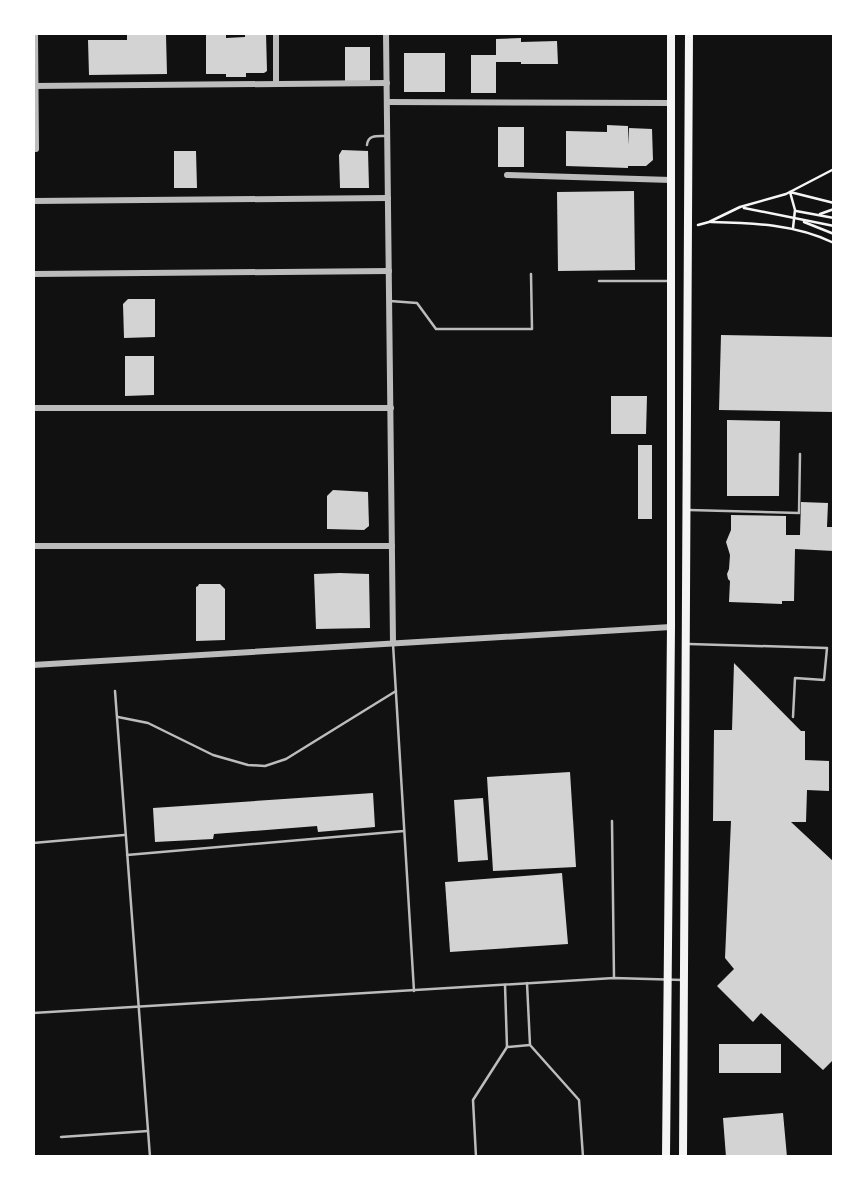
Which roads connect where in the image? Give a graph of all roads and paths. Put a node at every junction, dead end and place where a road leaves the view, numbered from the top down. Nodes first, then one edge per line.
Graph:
1 (35, 33) edge
2 (275, 33) edge
3 (386, 33) edge
4 (671, 33) edge
5 (689, 33) edge
6 (387, 83) junction
7 (276, 84) junction
8 (34, 86) edge
9 (387, 102) junction
10 (671, 103) junction
11 (388, 136) junction
12 (367, 145) dead end
13 (36, 149) dead end
14 (834, 169) edge
15 (507, 175) dead end
16 (671, 180) junction
17 (790, 192) junction
18 (388, 198) junction
19 (33, 201) edge
20 (834, 203) edge
21 (740, 207) junction
22 (834, 209) edge
23 (795, 210) junction
24 (817, 215) junction
25 (795, 218) junction
26 (834, 218) edge
27 (671, 220) junction
28 (709, 222) junction
29 (688, 224) junction
30 (834, 226) edge
31 (793, 228) junction
32 (834, 234) edge
33 (834, 243) edge
34 (389, 271) junction
35 (33, 274) edge
36 (531, 274) dead end
37 (599, 281) dead end
38 (671, 281) junction
39 (390, 302) junction
40 (33, 408) edge
41 (391, 408) junction
42 (800, 454) dead end
43 (686, 510) junction
44 (33, 546) edge
45 (392, 546) junction
46 (671, 626) junction
47 (685, 626) junction
48 (393, 643) junction
49 (685, 644) junction
50 (33, 665) edge
51 (115, 691) dead end
52 (396, 691) junction
53 (116, 717) junction
54 (793, 717) dead end
55 (612, 821) dead end
56 (404, 831) junction
57 (125, 835) junction
58 (33, 843) edge
59 (127, 855) junction
60 (614, 978) junction
61 (667, 980) junction
62 (684, 980) junction
63 (527, 983) junction
64 (505, 985) junction
65 (414, 990) junction
66 (138, 1005) junction
67 (33, 1013) edge
68 (530, 1045) junction
69 (507, 1047) junction
70 (148, 1131) junction
71 (61, 1137) dead end
72 (150, 1157) edge
73 (476, 1157) edge
74 (583, 1157) edge
75 (666, 1157) edge
76 (683, 1157) edge

1 - 8 street
2 - 7 street
3 - 6 street
4 - 10 main road
5 - 29 main road
6 - 7 street
6 - 9 street
7 - 8 street
8 - 13 street
9 - 10 street
9 - 11 street
10 - 16 main road
11 - 12 lane
11 - 18 street
14 - 17 path
15 - 16 street
16 - 27 main road
17 - 20 path
17 - 21 path
17 - 23 path
18 - 19 street
18 - 34 street
21 - 25 path
21 - 28 path
22 - 24 path
23 - 24 path
23 - 25 path
24 - 26 path
25 - 30 path
25 - 31 path
25 - 32 path
27 - 29 main road
27 - 38 main road
28 - 29 path
28 - 31 path
29 - 43 main road
31 - 33 path
34 - 35 street
34 - 39 street
36 - 39 lane
37 - 38 lane
38 - 46 main road
39 - 41 street
40 - 41 street
41 - 45 street
42 - 43 lane
43 - 47 main road
44 - 45 street
45 - 48 street
46 - 47 main road
46 - 48 street
46 - 61 main road
47 - 49 main road
48 - 50 street
48 - 52 lane
49 - 54 lane
49 - 62 main road
51 - 53 lane
52 - 53 lane
52 - 56 lane
53 - 57 lane
55 - 60 lane
56 - 59 lane
56 - 65 lane
57 - 58 lane
57 - 59 lane
59 - 66 lane
60 - 61 lane
60 - 63 lane
61 - 62 lane
61 - 75 main road
62 - 76 main road
63 - 64 lane
63 - 68 lane
64 - 65 lane
64 - 69 lane
65 - 66 lane
66 - 67 lane
66 - 70 lane
68 - 69 lane
68 - 74 lane
69 - 73 lane
70 - 71 lane
70 - 72 lane

